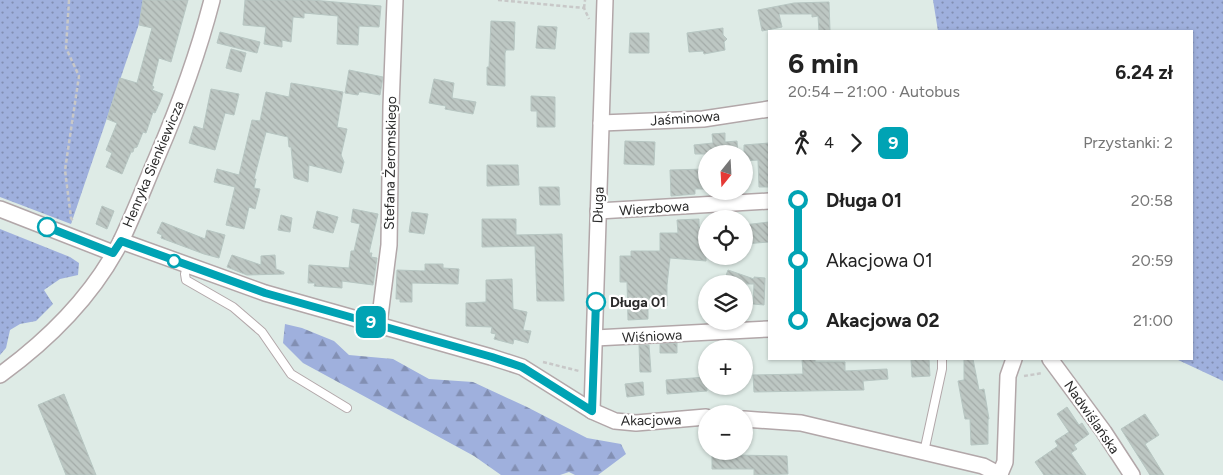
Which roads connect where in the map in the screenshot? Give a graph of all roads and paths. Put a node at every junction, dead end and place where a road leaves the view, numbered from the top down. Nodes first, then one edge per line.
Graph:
1 (68, 0) edge
2 (212, 0) edge
3 (395, 0) edge
4 (498, 0) edge
5 (585, 0) edge
6 (605, 0) edge
7 (584, 8) junction
8 (591, 21) dead end
9 (768, 109) edge
10 (601, 123) junction
11 (768, 201) edge
12 (0, 209) edge
13 (598, 211) junction
14 (76, 224) dead end
15 (117, 247) junction
16 (187, 265) junction
17 (379, 324) junction
18 (768, 328) edge
19 (595, 338) junction
20 (942, 360) edge
21 (1014, 360) edge
22 (542, 361) dead end
23 (594, 361) junction
24 (1050, 366) edge
25 (0, 375) edge
26 (1008, 378) junction
27 (347, 408) dead end
28 (592, 411) junction
29 (698, 418) edge
30 (753, 420) edge
31 (924, 452) junction
32 (1000, 475) edge
33 (1132, 475) edge

1 - 14 path
2 - 15 street, Henryka Sienkiewicza
3 - 17 street, Stefana Żeromskiego
4 - 7 path
5 - 7 path
6 - 10 street, Długa
7 - 8 path
9 - 10 street, Jaśminowa
10 - 13 street, Długa
11 - 13 street, Wierzbowa
12 - 15 street, Akacjowa
13 - 19 street, Długa
15 - 16 street, Akacjowa
15 - 25 street, Henryka Sienkiewicza
16 - 17 street, Akacjowa
16 - 27 lane
17 - 28 street, Akacjowa
18 - 19 street, Wiśniowa
19 - 23 street, Długa
20 - 31 lane
21 - 26 street
22 - 23 path
23 - 28 street, Długa
24 - 26 path
24 - 33 street, Nadwiślańska
26 - 32 street
28 - 29 street, Akacjowa
30 - 31 street
31 - 32 street

